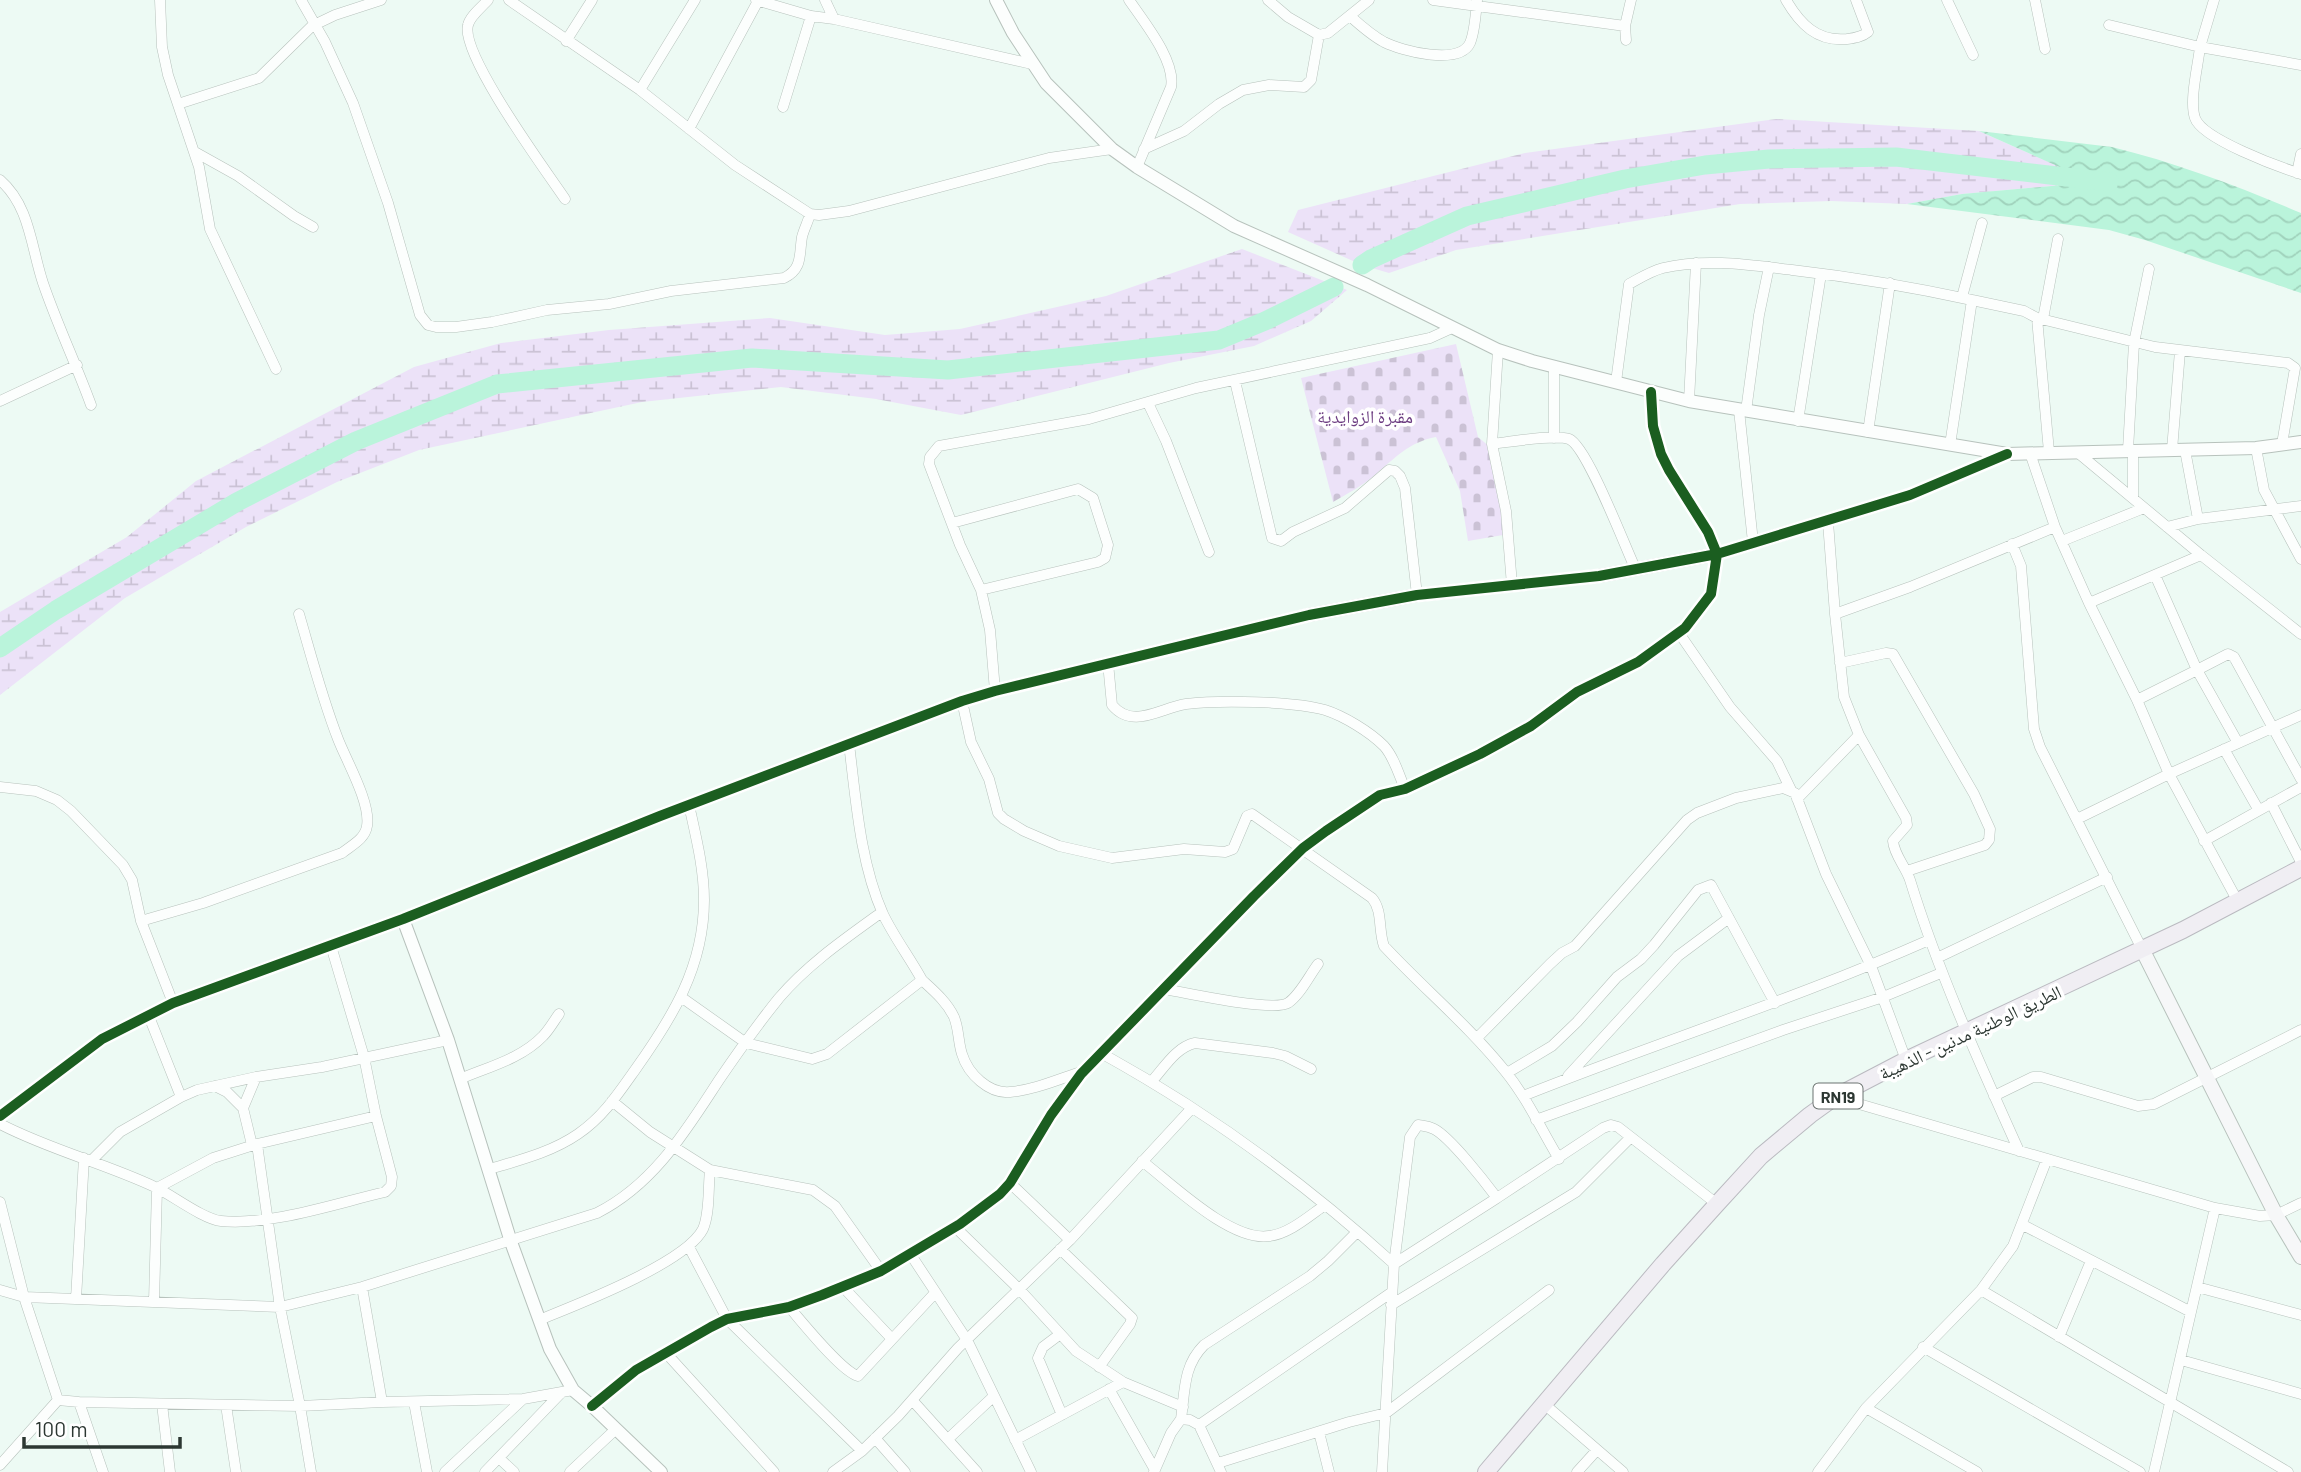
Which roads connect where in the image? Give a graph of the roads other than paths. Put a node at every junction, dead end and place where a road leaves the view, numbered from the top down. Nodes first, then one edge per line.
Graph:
1 (160, 0) edge
2 (301, 0) edge
3 (381, 0) edge
4 (488, 0) edge
5 (509, 0) edge
6 (592, 0) edge
7 (695, 0) edge
8 (757, 0) edge
9 (825, 0) edge
10 (996, 0) edge
11 (1129, 0) edge
12 (1268, 0) edge
13 (1369, 0) edge
14 (1433, 0) edge
15 (1631, 0) edge
16 (1786, 0) edge
17 (1856, 0) edge
18 (1947, 0) edge
19 (2035, 0) edge
20 (2214, 0) edge
21 (1477, 4) edge
22 (811, 16) junction
23 (1350, 16) junction
24 (834, 19) junction
25 (316, 25) junction
26 (2109, 25) dead end
27 (1625, 26) junction
28 (1319, 35) junction
29 (1626, 40) dead end
30 (566, 41) junction
31 (2200, 47) junction
32 (2045, 50) dead end
33 (1973, 55) dead end
34 (1032, 65) junction
35 (2301, 65) edge
36 (640, 90) junction
37 (178, 104) junction
38 (783, 107) dead end
39 (689, 129) junction
40 (1112, 149) junction
41 (1144, 149) junction
42 (195, 152) junction
43 (2301, 154) edge
44 (1137, 167) junction
45 (2299, 174) edge
46 (0, 180) edge
47 (565, 200) dead end
48 (810, 214) junction
49 (1982, 223) dead end
50 (313, 227) dead end
51 (2058, 239) dead end
52 (1696, 263) junction
53 (1769, 267) junction
54 (2149, 269) dead end
55 (1821, 274) junction
56 (1890, 283) junction
57 (1967, 298) junction
58 (2040, 318) junction
59 (1452, 328) junction
60 (2134, 343) junction
61 (1498, 350) junction
62 (2180, 351) junction
63 (77, 365) junction
64 (1555, 366) junction
65 (276, 369) dead end
66 (2298, 370) edge
67 (1235, 381) junction
68 (1616, 382) junction
69 (1651, 392) junction
70 (0, 401) edge
71 (1689, 401) junction
72 (1148, 403) junction
73 (91, 405) dead end
74 (1742, 411) junction
75 (1798, 421) junction
76 (1868, 432) junction
77 (1554, 438) junction
78 (2301, 442) edge
79 (1492, 444) junction
80 (2282, 444) junction
81 (1950, 445) junction
82 (2256, 448) junction
83 (2130, 450) junction
84 (2179, 450) junction
85 (2049, 452) junction
86 (2077, 452) junction
87 (2030, 453) junction
88 (2007, 454) junction
89 (2133, 498) junction
90 (2301, 506) edge
91 (2144, 508) junction
92 (2273, 508) junction
93 (2198, 519) junction
94 (1828, 522) junction
95 (952, 523) junction
96 (2055, 527) junction
97 (2167, 527) junction
98 (2062, 541) junction
99 (1753, 542) junction
100 (2012, 544) junction
101 (1209, 552) dead end
102 (1717, 554) junction
103 (2201, 555) junction
104 (2301, 559) edge
105 (1636, 570) junction
106 (2155, 575) junction
107 (1512, 585) junction
108 (981, 590) junction
109 (1417, 595) junction
110 (2090, 603) junction
111 (299, 614) dead end
112 (1835, 614) junction
113 (1679, 633) junction
114 (2301, 634) edge
115 (1108, 663) junction
116 (1839, 663) junction
117 (2197, 670) junction
118 (995, 691) junction
119 (2137, 700) junction
120 (962, 701) junction
121 (2301, 715) edge
122 (2272, 728) junction
123 (1859, 735) junction
124 (2238, 743) junction
125 (849, 744) junction
126 (2224, 750) junction
127 (2169, 774) junction
128 (2301, 779) edge
129 (0, 787) edge
130 (2301, 787) edge
131 (1405, 789) junction
132 (1794, 794) junction
133 (2271, 803) junction
134 (689, 805) junction
135 (2258, 809) junction
136 (2077, 819) junction
137 (2204, 841) junction
138 (1303, 848) junction
139 (2301, 862) edge
140 (2301, 868) edge
141 (1907, 871) junction
142 (2107, 877) junction
143 (2237, 900) junction
144 (882, 912) junction
145 (1729, 918) junction
146 (403, 919) junction
147 (141, 921) junction
148 (1928, 940) junction
149 (331, 946) junction
150 (2142, 949) junction
151 (1937, 958) junction
152 (1318, 964) dead end
153 (1871, 966) junction
154 (1941, 973) junction
155 (922, 980) junction
156 (1165, 989) junction
157 (681, 997) junction
158 (1883, 997) junction
159 (173, 1003) junction
160 (1776, 1003) junction
161 (148, 1014) junction
162 (559, 1014) dead end
163 (2301, 1030) edge
164 (1966, 1034) junction
165 (1477, 1038) junction
166 (448, 1040) junction
167 (746, 1043) junction
168 (1101, 1053) junction
169 (364, 1057) junction
170 (1906, 1060) junction
171 (1311, 1069) dead end
172 (1084, 1071) junction
173 (1507, 1073) junction
174 (256, 1077) junction
175 (2206, 1077) junction
176 (460, 1079) junction
177 (1565, 1079) junction
178 (1152, 1081) junction
179 (215, 1086) junction
180 (1523, 1096) junction
181 (1994, 1096) junction
182 (181, 1097) junction
183 (1835, 1097) junction
184 (612, 1101) junction
185 (243, 1108) junction
186 (1192, 1108) junction
187 (0, 1116) edge
188 (376, 1116) junction
189 (1536, 1120) junction
190 (0, 1124) edge
191 (1630, 1138) junction
192 (254, 1144) junction
193 (674, 1148) junction
194 (2019, 1151) junction
195 (88, 1159) junction
196 (1559, 1159) junction
197 (2047, 1159) junction
198 (1142, 1161) junction
199 (490, 1170) junction
200 (710, 1170) junction
201 (1010, 1184) junction
202 (157, 1188) junction
203 (1497, 1198) junction
204 (0, 1202) edge
205 (2301, 1203) edge
206 (1717, 1204) junction
207 (1325, 1205) junction
208 (2215, 1208) junction
209 (2276, 1215) junction
210 (266, 1220) junction
211 (2022, 1225) junction
212 (955, 1227) junction
213 (1357, 1231) junction
214 (1070, 1240) junction
215 (511, 1242) junction
216 (689, 1247) junction
217 (1060, 1249) junction
218 (911, 1255) junction
219 (2301, 1257) edge
220 (2091, 1261) junction
221 (1394, 1264) junction
222 (881, 1271) junction
223 (362, 1287) junction
224 (843, 1287) junction
225 (2197, 1287) junction
226 (1018, 1289) junction
227 (0, 1290) edge
228 (1549, 1290) dead end
229 (1981, 1290) junction
230 (1392, 1292) junction
231 (935, 1293) junction
232 (24, 1297) junction
233 (75, 1299) junction
234 (154, 1302) junction
235 (1391, 1305) junction
236 (280, 1307) junction
237 (789, 1307) junction
238 (2191, 1312) junction
239 (2301, 1315) edge
240 (727, 1319) junction
241 (538, 1320) junction
242 (1059, 1335) junction
243 (2059, 1337) junction
244 (892, 1339) junction
245 (967, 1340) junction
246 (1923, 1347) junction
247 (666, 1353) junction
248 (2180, 1360) junction
249 (1099, 1367) junction
250 (1123, 1382) junction
251 (1110, 1389) junction
252 (567, 1391) junction
253 (2301, 1394) edge
254 (994, 1396) junction
255 (58, 1399) junction
256 (523, 1399) junction
257 (913, 1401) junction
258 (79, 1402) junction
259 (382, 1402) junction
260 (414, 1402) junction
261 (1543, 1403) junction
262 (162, 1404) junction
263 (2171, 1404) junction
264 (226, 1405) junction
265 (300, 1406) junction
266 (592, 1406) junction
267 (1183, 1407) junction
268 (1866, 1408) junction
269 (1386, 1413) junction
270 (1062, 1415) junction
271 (1181, 1419) junction
272 (1199, 1425) junction
273 (616, 1429) junction
274 (1319, 1432) junction
275 (875, 1438) junction
276 (948, 1439) junction
277 (1015, 1440) junction
278 (1597, 1450) junction
279 (862, 1451) junction
280 (499, 1458) junction
281 (0, 1465) edge
282 (1219, 1467) edge
283 (657, 1471) edge
284 (1028, 1471) edge
285 (1154, 1471) edge
286 (103, 1472) edge
287 (170, 1472) edge
288 (236, 1472) edge
289 (311, 1472) edge
290 (427, 1472) edge
291 (445, 1472) edge
292 (485, 1472) edge
293 (513, 1472) edge
294 (570, 1472) edge
295 (774, 1472) edge
296 (834, 1472) edge
297 (905, 1472) edge
298 (977, 1472) edge
299 (1329, 1472) edge
300 (1382, 1472) edge
301 (1486, 1472) edge
302 (1577, 1472) edge
303 (1623, 1472) edge
304 (1818, 1472) edge
305 (1978, 1472) edge
306 (2140, 1472) edge
307 (2154, 1472) edge
308 (2288, 1472) edge

1 - 37 street
2 - 25 street
3 - 25 street
4 - 47 street
5 - 30 street
6 - 30 street
7 - 36 street
8 - 22 street
8 - 39 street
9 - 24 street
10 - 34 street
11 - 41 street
12 - 28 street
13 - 23 street
14 - 21 street
15 - 27 street
16 - 17 street
18 - 33 street
19 - 32 street
20 - 31 street
21 - 23 street
21 - 27 street
22 - 24 street
22 - 38 street
23 - 28 street
24 - 34 street
25 - 37 street
25 - 48 street
26 - 31 street
27 - 29 street
28 - 41 street
30 - 36 street
31 - 35 street
31 - 45 street
34 - 40 street
36 - 39 street
37 - 42 street
39 - 48 street
40 - 44 street
40 - 48 street
41 - 44 street
42 - 50 street
42 - 65 street
43 - 45 street
44 - 59 street
46 - 63 street
49 - 57 street
51 - 58 street
52 - 53 street
52 - 68 street
52 - 71 street
53 - 55 street
53 - 74 street
54 - 60 street
55 - 56 street
55 - 75 street
56 - 57 street
56 - 76 street
57 - 58 street
57 - 81 street
58 - 60 street
58 - 85 street
59 - 61 street
59 - 67 street
60 - 62 street
60 - 83 street
61 - 64 street
61 - 79 street
62 - 66 street
62 - 84 street
63 - 70 street
63 - 73 street
64 - 68 street
64 - 77 street
66 - 80 street
67 - 72 street
67 - 109 street
68 - 69 street
69 - 71 street
69 - 102 street
71 - 74 street
72 - 95 street
72 - 101 street
74 - 75 street
74 - 99 street
75 - 76 street
76 - 81 street
77 - 79 street
77 - 105 street
78 - 80 street
79 - 107 street
80 - 82 street
81 - 88 street
82 - 84 street
82 - 92 street
83 - 84 street
83 - 86 street
83 - 89 street
84 - 93 street
85 - 86 street
85 - 87 street
86 - 89 street
87 - 88 street
87 - 96 street
88 - 94 street
89 - 91 street
90 - 92 street
91 - 97 street
91 - 98 street
92 - 93 street
92 - 104 street
93 - 97 street
94 - 99 street
94 - 112 street
95 - 108 street
95 - 108 street
96 - 98 street
96 - 100 street
97 - 103 street
98 - 110 street
99 - 102 street
100 - 112 street
100 - 136 street
102 - 105 street
102 - 113 street
103 - 106 street
103 - 114 street
105 - 107 street
106 - 110 street
106 - 117 street
107 - 109 street
108 - 118 street
109 - 115 street
110 - 119 street
111 - 147 street
112 - 116 street
113 - 131 street
113 - 132 street
115 - 118 street
115 - 131 street
116 - 123 street
116 - 141 street
117 - 119 street
117 - 122 street
117 - 124 street
118 - 120 street
119 - 127 street
120 - 125 street
120 - 138 street
121 - 122 street
122 - 124 street
122 - 128 street
123 - 132 street
123 - 141 street
124 - 126 street
125 - 134 street
125 - 144 street
126 - 127 street
126 - 135 street
127 - 136 street
127 - 137 street
129 - 147 street
130 - 133 street
131 - 138 street
132 - 153 street
132 - 165 street
133 - 135 street
133 - 139 street
134 - 146 street
134 - 157 street
135 - 137 street
136 - 142 street
137 - 143 street
138 - 156 street
138 - 165 street
140 - 143 main road, الطريق الوطنية مدنين - الذهيبة / RN19
141 - 148 street
142 - 150 street
142 - 151 street
143 - 150 main road, الطريق الوطنية مدنين - الذهيبة / RN19
144 - 155 street
144 - 167 street
145 - 160 street
145 - 173 street
145 - 177 street
146 - 149 street
146 - 166 street
147 - 159 street
148 - 151 street
148 - 153 street
149 - 159 street
149 - 169 street
150 - 164 main road, الطريق الوطنية مدنين - الذهيبة / RN19
150 - 175 main road
151 - 154 street
152 - 156 street
153 - 158 street
153 - 160 street
154 - 158 street
154 - 164 street
155 - 167 street
155 - 172 street
156 - 168 street
157 - 167 street
157 - 184 street
158 - 170 street
158 - 189 street
159 - 161 street
160 - 177 street
161 - 182 street
161 - 187 street
162 - 176 street
163 - 175 street
164 - 170 main road, الطريق الوطنية مدنين - الذهيبة / RN19
164 - 181 street
165 - 173 street
166 - 169 street
166 - 176 street
167 - 193 street
168 - 172 street
168 - 178 street
169 - 174 street
169 - 188 street
170 - 183 main road, الطريق الوطنية مدنين - الذهيبة / RN19
171 - 178 street
172 - 201 street
173 - 180 street
174 - 179 street
174 - 185 street
175 - 181 street
175 - 209 main road
176 - 199 street
177 - 180 street
178 - 186 street
179 - 182 street
179 - 185 street
180 - 189 street
181 - 194 street
182 - 195 street
183 - 194 street
183 - 206 main road, الطريق الوطنية مدنين - الذهيبة / RN19
184 - 193 street
184 - 199 street
185 - 192 street
186 - 198 street
186 - 207 street
188 - 192 street
188 - 210 street
189 - 196 street
190 - 195 street
191 - 196 street
191 - 206 street
191 - 235 street
192 - 202 street
192 - 210 street
193 - 200 street
193 - 215 street
194 - 197 street
195 - 202 street
195 - 233 street
196 - 203 street
197 - 208 street
197 - 211 street
198 - 207 street
198 - 214 street
199 - 215 street
200 - 216 street
200 - 222 street
201 - 212 street
201 - 214 street
202 - 210 street
202 - 234 street
203 - 221 street
203 - 221 street
204 - 232 street
205 - 209 street
206 - 261 main road, الطريق الوطنية مدنين - الذهيبة / RN19
207 - 213 street
208 - 209 street
208 - 225 street
209 - 219 main road
210 - 236 street
211 - 220 street
211 - 229 street
212 - 218 street
212 - 226 street
213 - 221 street
213 - 267 street
214 - 217 street
215 - 223 street
215 - 241 street
216 - 240 street
216 - 241 street
217 - 226 street
217 - 249 street
218 - 222 street
218 - 231 street
220 - 238 street
220 - 243 street
221 - 230 street
222 - 224 street
223 - 236 street
223 - 259 street
224 - 237 street
224 - 244 street
225 - 238 street
225 - 239 street
226 - 242 street
226 - 245 street
227 - 232 street
228 - 269 street
229 - 243 street
229 - 246 street
230 - 235 street
230 - 272 street
231 - 244 street
231 - 245 street
232 - 233 street
232 - 255 street
233 - 234 street
234 - 236 street
235 - 269 street
236 - 265 street
237 - 240 street
237 - 244 street
238 - 248 street
240 - 247 street
240 - 279 street
241 - 252 street
242 - 249 street
242 - 270 street
243 - 263 street
245 - 254 street
245 - 257 street
246 - 268 street
246 - 306 street
247 - 266 street
247 - 295 street
248 - 253 street
248 - 263 street
249 - 250 street
250 - 251 street
250 - 267 street
251 - 270 street
251 - 285 street
252 - 256 street
252 - 266 street
252 - 280 street
254 - 276 street
254 - 277 street
255 - 258 street
255 - 281 street
256 - 260 street
256 - 291 street
257 - 275 street
257 - 276 street
258 - 262 street
258 - 286 street
259 - 260 street
259 - 265 street
260 - 290 street
261 - 278 street
261 - 301 main road, الطريق الوطنية مدنين - الذهيبة / RN19
262 - 264 street
262 - 287 street
263 - 307 street
263 - 308 street
264 - 265 street
264 - 288 street
265 - 289 street
266 - 273 street
267 - 271 street
268 - 304 street
268 - 305 street
269 - 274 street
269 - 300 street
270 - 277 street
271 - 272 street
271 - 285 street
272 - 282 street
273 - 283 street
273 - 294 street
274 - 282 street
274 - 299 street
275 - 279 street
275 - 297 street
276 - 298 street
277 - 284 street
278 - 302 street
278 - 303 street
279 - 296 street
280 - 292 street
280 - 293 street

